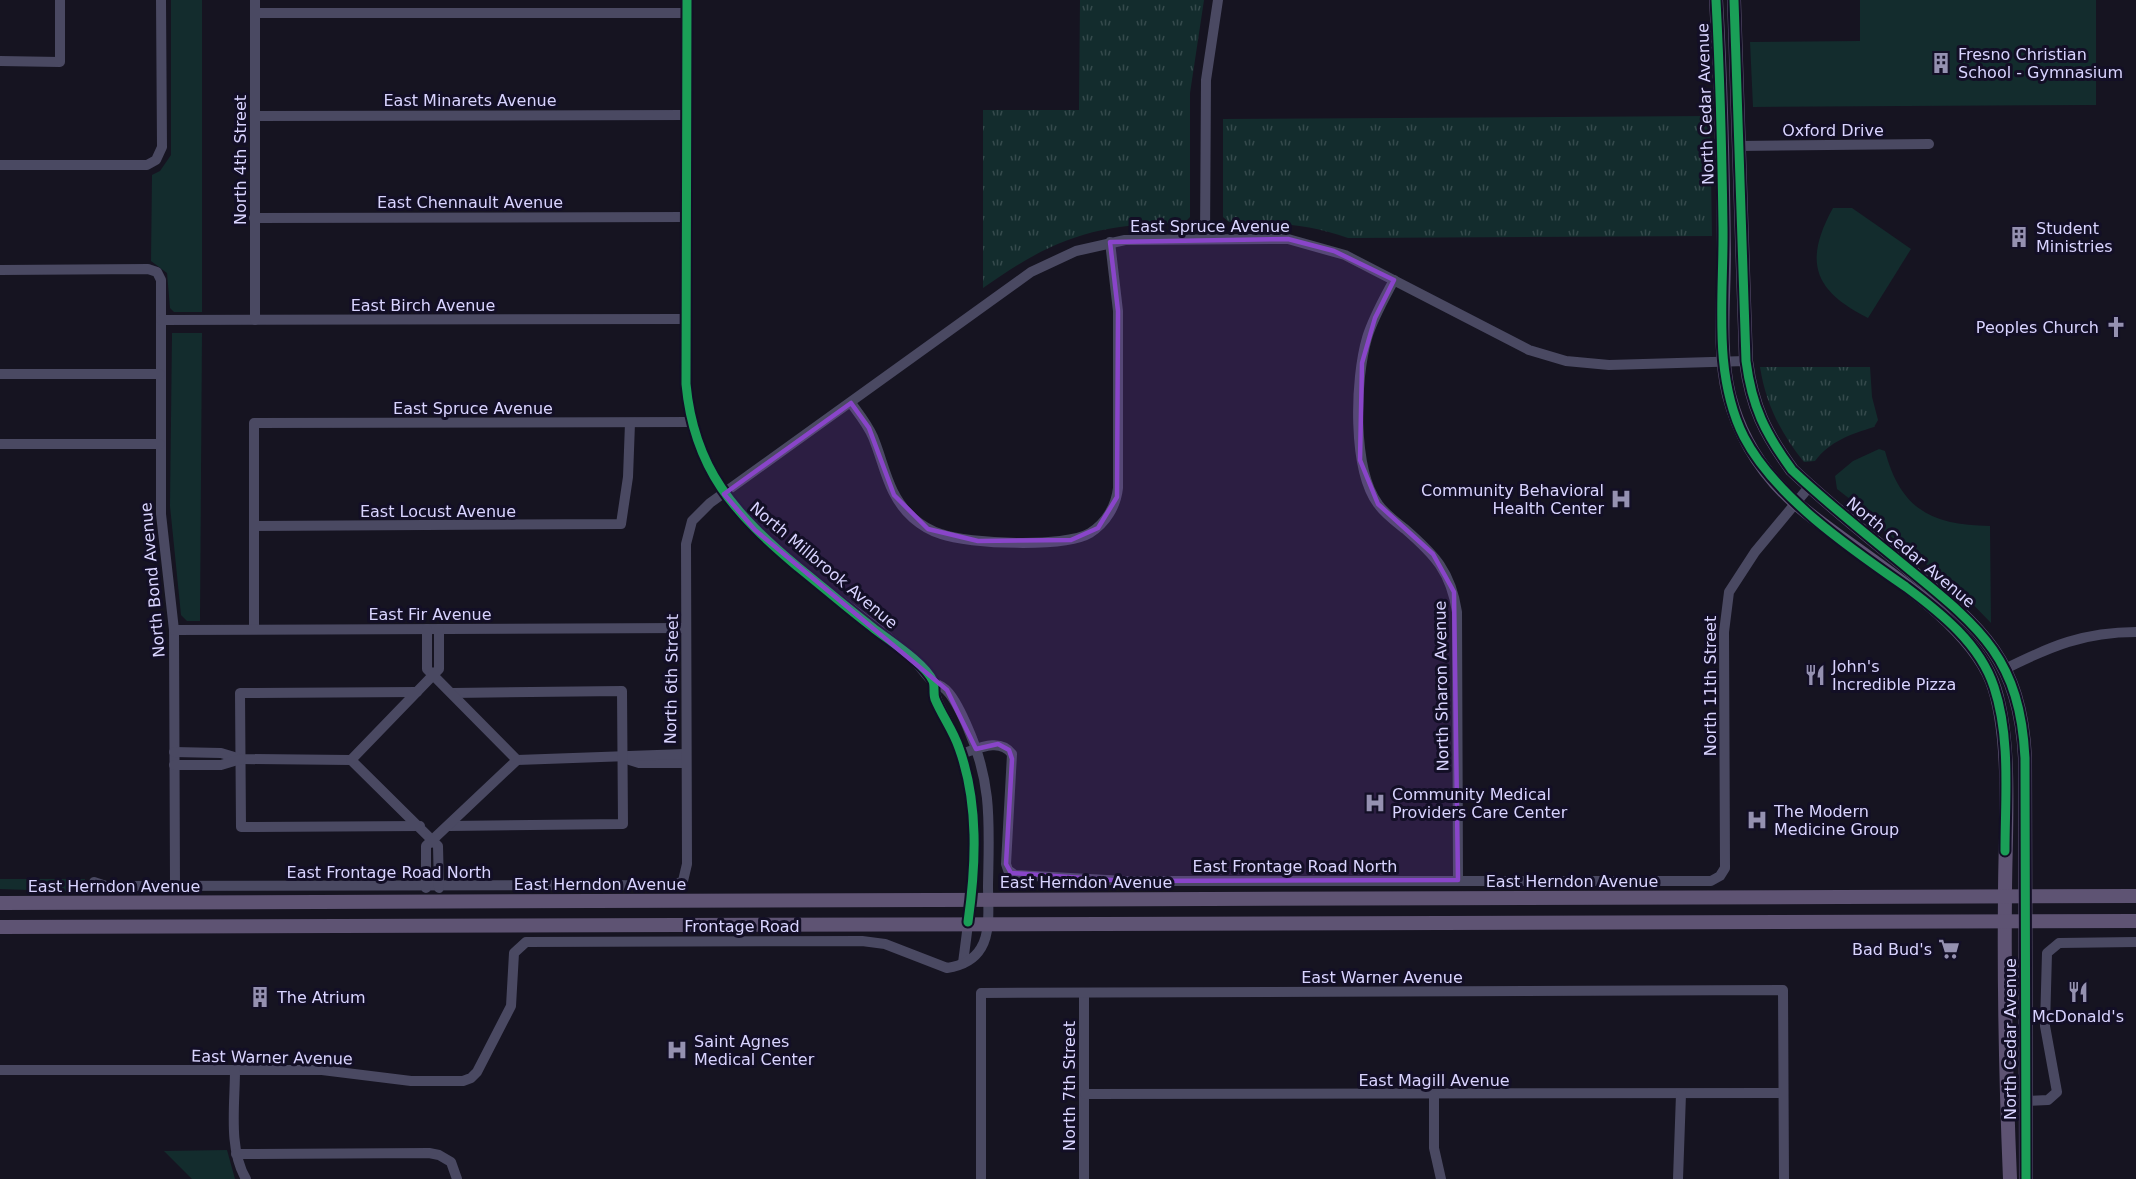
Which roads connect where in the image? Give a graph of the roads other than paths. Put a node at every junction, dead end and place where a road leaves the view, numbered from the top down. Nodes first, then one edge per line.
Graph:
1 (60, 0) edge
2 (161, 0) edge
3 (255, 0) edge
4 (687, 0) edge
5 (1218, 0) edge
6 (1716, 0) edge
7 (1734, 0) edge
8 (255, 13) junction
9 (687, 13) junction
10 (0, 61) edge
11 (1720, 71) junction
12 (686, 115) junction
13 (255, 116) junction
14 (1929, 144) dead end
15 (1738, 146) junction
16 (0, 165) edge
17 (686, 217) junction
18 (254, 218) junction
19 (1205, 238) junction
20 (1110, 242) junction
21 (0, 270) edge
22 (1394, 280) junction
23 (686, 319) junction
24 (161, 320) junction
25 (255, 320) junction
26 (1746, 361) junction
27 (1725, 363) junction
28 (0, 374) edge
29 (160, 374) junction
30 (851, 402) junction
31 (692, 422) junction
32 (630, 423) junction
33 (0, 444) edge
34 (160, 444) junction
35 (1809, 487) junction
36 (724, 494) junction
37 (1796, 503) junction
38 (254, 526) junction
39 (1915, 594) junction
40 (686, 628) junction
41 (254, 629) junction
42 (427, 629) junction
43 (439, 629) junction
44 (174, 630) junction
45 (2136, 632) edge
46 (2005, 669) junction
47 (433, 676) junction
48 (1990, 677) junction
49 (933, 681) junction
50 (417, 692) junction
51 (452, 693) junction
52 (2024, 743) junction
53 (976, 749) junction
54 (174, 752) junction
55 (961, 754) junction
56 (623, 758) junction
57 (685, 758) junction
58 (241, 759) junction
59 (351, 760) junction
60 (517, 760) junction
61 (174, 765) junction
62 (420, 826) junction
63 (449, 826) junction
64 (432, 839) junction
65 (1720, 876) joint
66 (1458, 880) junction
67 (683, 881) joint
68 (94, 882) dead end
69 (175, 886) junction
70 (426, 888) junction
71 (439, 888) junction
72 (2025, 896) junction
73 (2136, 896) edge
74 (2005, 897) junction
75 (972, 899) junction
76 (988, 899) junction
77 (0, 903) edge
78 (2005, 921) junction
79 (2025, 921) junction
80 (2136, 921) edge
81 (969, 922) junction
82 (987, 922) junction
83 (0, 927) edge
84 (2136, 942) edge
85 (517, 947) joint
86 (963, 963) junction
87 (1083, 993) junction
88 (0, 1070) edge
89 (236, 1070) junction
90 (2007, 1083) junction
91 (1784, 1093) junction
92 (1085, 1094) junction
93 (1682, 1094) junction
94 (1434, 1095) junction
95 (2025, 1101) junction
96 (236, 1154) junction
97 (243, 1175) edge
98 (457, 1179) edge
99 (981, 1179) edge
100 (1084, 1179) edge
101 (1441, 1179) edge
102 (1678, 1179) edge
103 (1784, 1179) edge
104 (2010, 1179) edge
105 (2025, 1179) edge

1 - 10 street
2 - 16 street
3 - 8 street, North 4th Street
4 - 9 street, North Millbrook Avenue
5 - 19 street
6 - 11 main road, North Cedar Avenue
7 - 15 main road, North Cedar Avenue
8 - 9 street
8 - 13 street, North 4th Street
9 - 12 street, North Millbrook Avenue
11 - 15 main road
11 - 27 main road, North Cedar Avenue
12 - 13 street, East Minarets Avenue
12 - 17 street, North Millbrook Avenue
13 - 18 street, North 4th Street
14 - 15 street, Oxford Drive
15 - 26 main road, North Cedar Avenue
17 - 18 street, East Chennault Avenue
17 - 23 street, North Millbrook Avenue
18 - 25 street, North 4th Street
19 - 20 street, East Spruce Avenue
19 - 22 street, East Spruce Avenue
20 - 30 street, East Spruce Avenue
20 - 30 street
21 - 24 street, North Bond Avenue
22 - 27 street, East Spruce Avenue
22 - 66 street, North Sharon Avenue
23 - 25 street, East Birch Avenue
23 - 31 street, North Millbrook Avenue
24 - 25 street, East Birch Avenue
24 - 29 street, North Bond Avenue
26 - 27 street, East Spruce Avenue
26 - 35 main road, North Cedar Avenue
27 - 37 main road, North Cedar Avenue
28 - 29 street
29 - 34 street, North Bond Avenue
30 - 36 street, East Spruce Avenue
31 - 32 street, East Spruce Avenue
31 - 36 street, North Millbrook Avenue
32 - 38 street, East Locust Avenue
32 - 38 street, East Spruce Avenue
33 - 34 street
34 - 44 street, North Bond Avenue
35 - 37 street, North 11th Street
35 - 46 main road, North Cedar Avenue
36 - 40 street, North 6th Street
36 - 49 street, North Millbrook Avenue
37 - 39 main road, North Cedar Avenue
37 - 65 street, North 11th Street
38 - 41 street
39 - 46 main road
39 - 48 main road, North Cedar Avenue
40 - 43 street, East Fir Avenue
40 - 57 street, North 6th Street
41 - 42 street, East Fir Avenue
41 - 44 street, East Fir Avenue
42 - 43 street, East Fir Avenue
42 - 47 street
43 - 47 street
44 - 54 street, North Bond Avenue
45 - 46 street
46 - 52 main road, North Cedar Avenue
47 - 50 street
47 - 51 street
48 - 52 main road
48 - 74 main road, North Cedar Avenue
49 - 53 street, North Millbrook Avenue
49 - 55 street, North Millbrook Avenue
50 - 58 street
50 - 59 street
51 - 56 street
51 - 60 street
52 - 72 main road, North Cedar Avenue
53 - 55 street, East Frontage Road North
53 - 66 street, East Frontage Road North
53 - 76 street, North Millbrook Avenue
54 - 58 street
54 - 61 street, North Bond Avenue
55 - 75 street, North Millbrook Avenue
56 - 57 street
56 - 60 street
56 - 63 street
57 - 67 street, North 6th Street
58 - 59 street
58 - 61 street
58 - 62 street
59 - 62 street
60 - 63 street
61 - 69 street, North Bond Avenue
62 - 64 street
63 - 64 street
64 - 70 street
64 - 71 street
65 - 66 street, East Frontage Road North
67 - 71 street, East Frontage Road North
68 - 69 street, East Frontage Road North
69 - 70 street, East Frontage Road North
70 - 71 street, East Frontage Road North
72 - 73 main road, East Herndon Avenue
72 - 74 main road, East Herndon Avenue
72 - 79 main road, North Cedar Avenue
74 - 76 main road, East Herndon Avenue
74 - 78 main road, North Cedar Avenue
75 - 76 main road, East Herndon Avenue
75 - 77 main road, East Herndon Avenue
75 - 81 street, North Millbrook Avenue
76 - 82 street, North Millbrook Avenue
78 - 79 main road
78 - 82 main road
78 - 90 main road, North Cedar Avenue
79 - 80 main road
79 - 95 main road, North Cedar Avenue
81 - 82 main road
81 - 83 main road
81 - 86 street, North Millbrook Avenue
82 - 86 street, North Millbrook Avenue
84 - 95 street
85 - 86 street, Frontage Road
85 - 89 street, East Warner Avenue
87 - 91 street, East Warner Avenue
87 - 92 street, North 7th Street
87 - 99 street, East Warner Avenue
88 - 89 street, East Warner Avenue
89 - 96 street
90 - 104 main road, North Cedar Avenue
90 - 105 main road
91 - 93 street, East Magill Avenue
91 - 103 street
92 - 94 street, East Magill Avenue
92 - 100 street, North 7th Street
93 - 94 street, East Magill Avenue
93 - 102 street
94 - 101 street
95 - 105 main road, North Cedar Avenue
96 - 97 street
96 - 98 street

